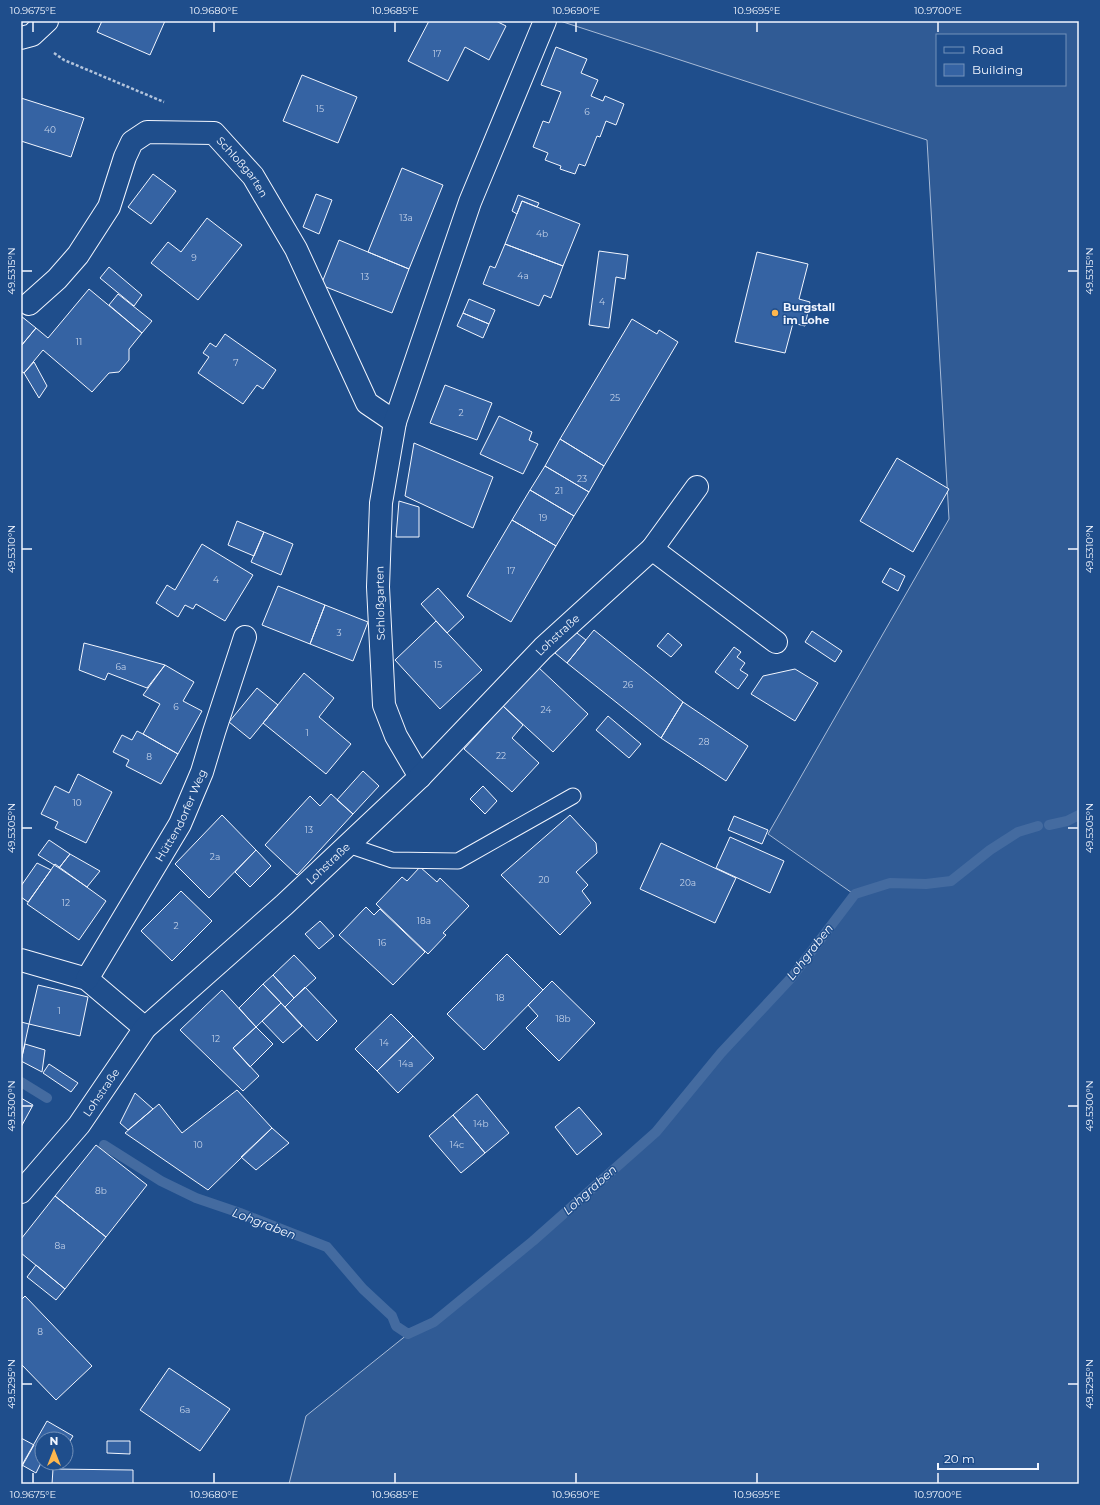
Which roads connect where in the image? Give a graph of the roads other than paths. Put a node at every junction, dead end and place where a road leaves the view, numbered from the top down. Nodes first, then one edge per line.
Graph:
1 (47, 21) edge
2 (545, 21) edge
3 (21, 38) edge
4 (29, 304) dead end
5 (395, 422) junction
6 (697, 487) dead end
7 (652, 549) junction
8 (245, 637) dead end
9 (776, 642) dead end
10 (420, 777) junction
11 (573, 796) dead end
12 (348, 845) junction
13 (21, 960) edge
14 (87, 979) junction
15 (145, 1028) junction
16 (21, 1192) edge

1 - 3 street
2 - 5 street, Schloßgarten
4 - 5 street, Schloßgarten
5 - 10 street, Schloßgarten
6 - 7 street, Lohstraße
7 - 9 street
7 - 10 street, Lohstraße
8 - 14 street, Hüttendorfer Weg
10 - 12 street, Lohstraße
11 - 12 lane
12 - 15 street, Lohstraße
13 - 14 street
14 - 15 street
15 - 16 street, Lohstraße

